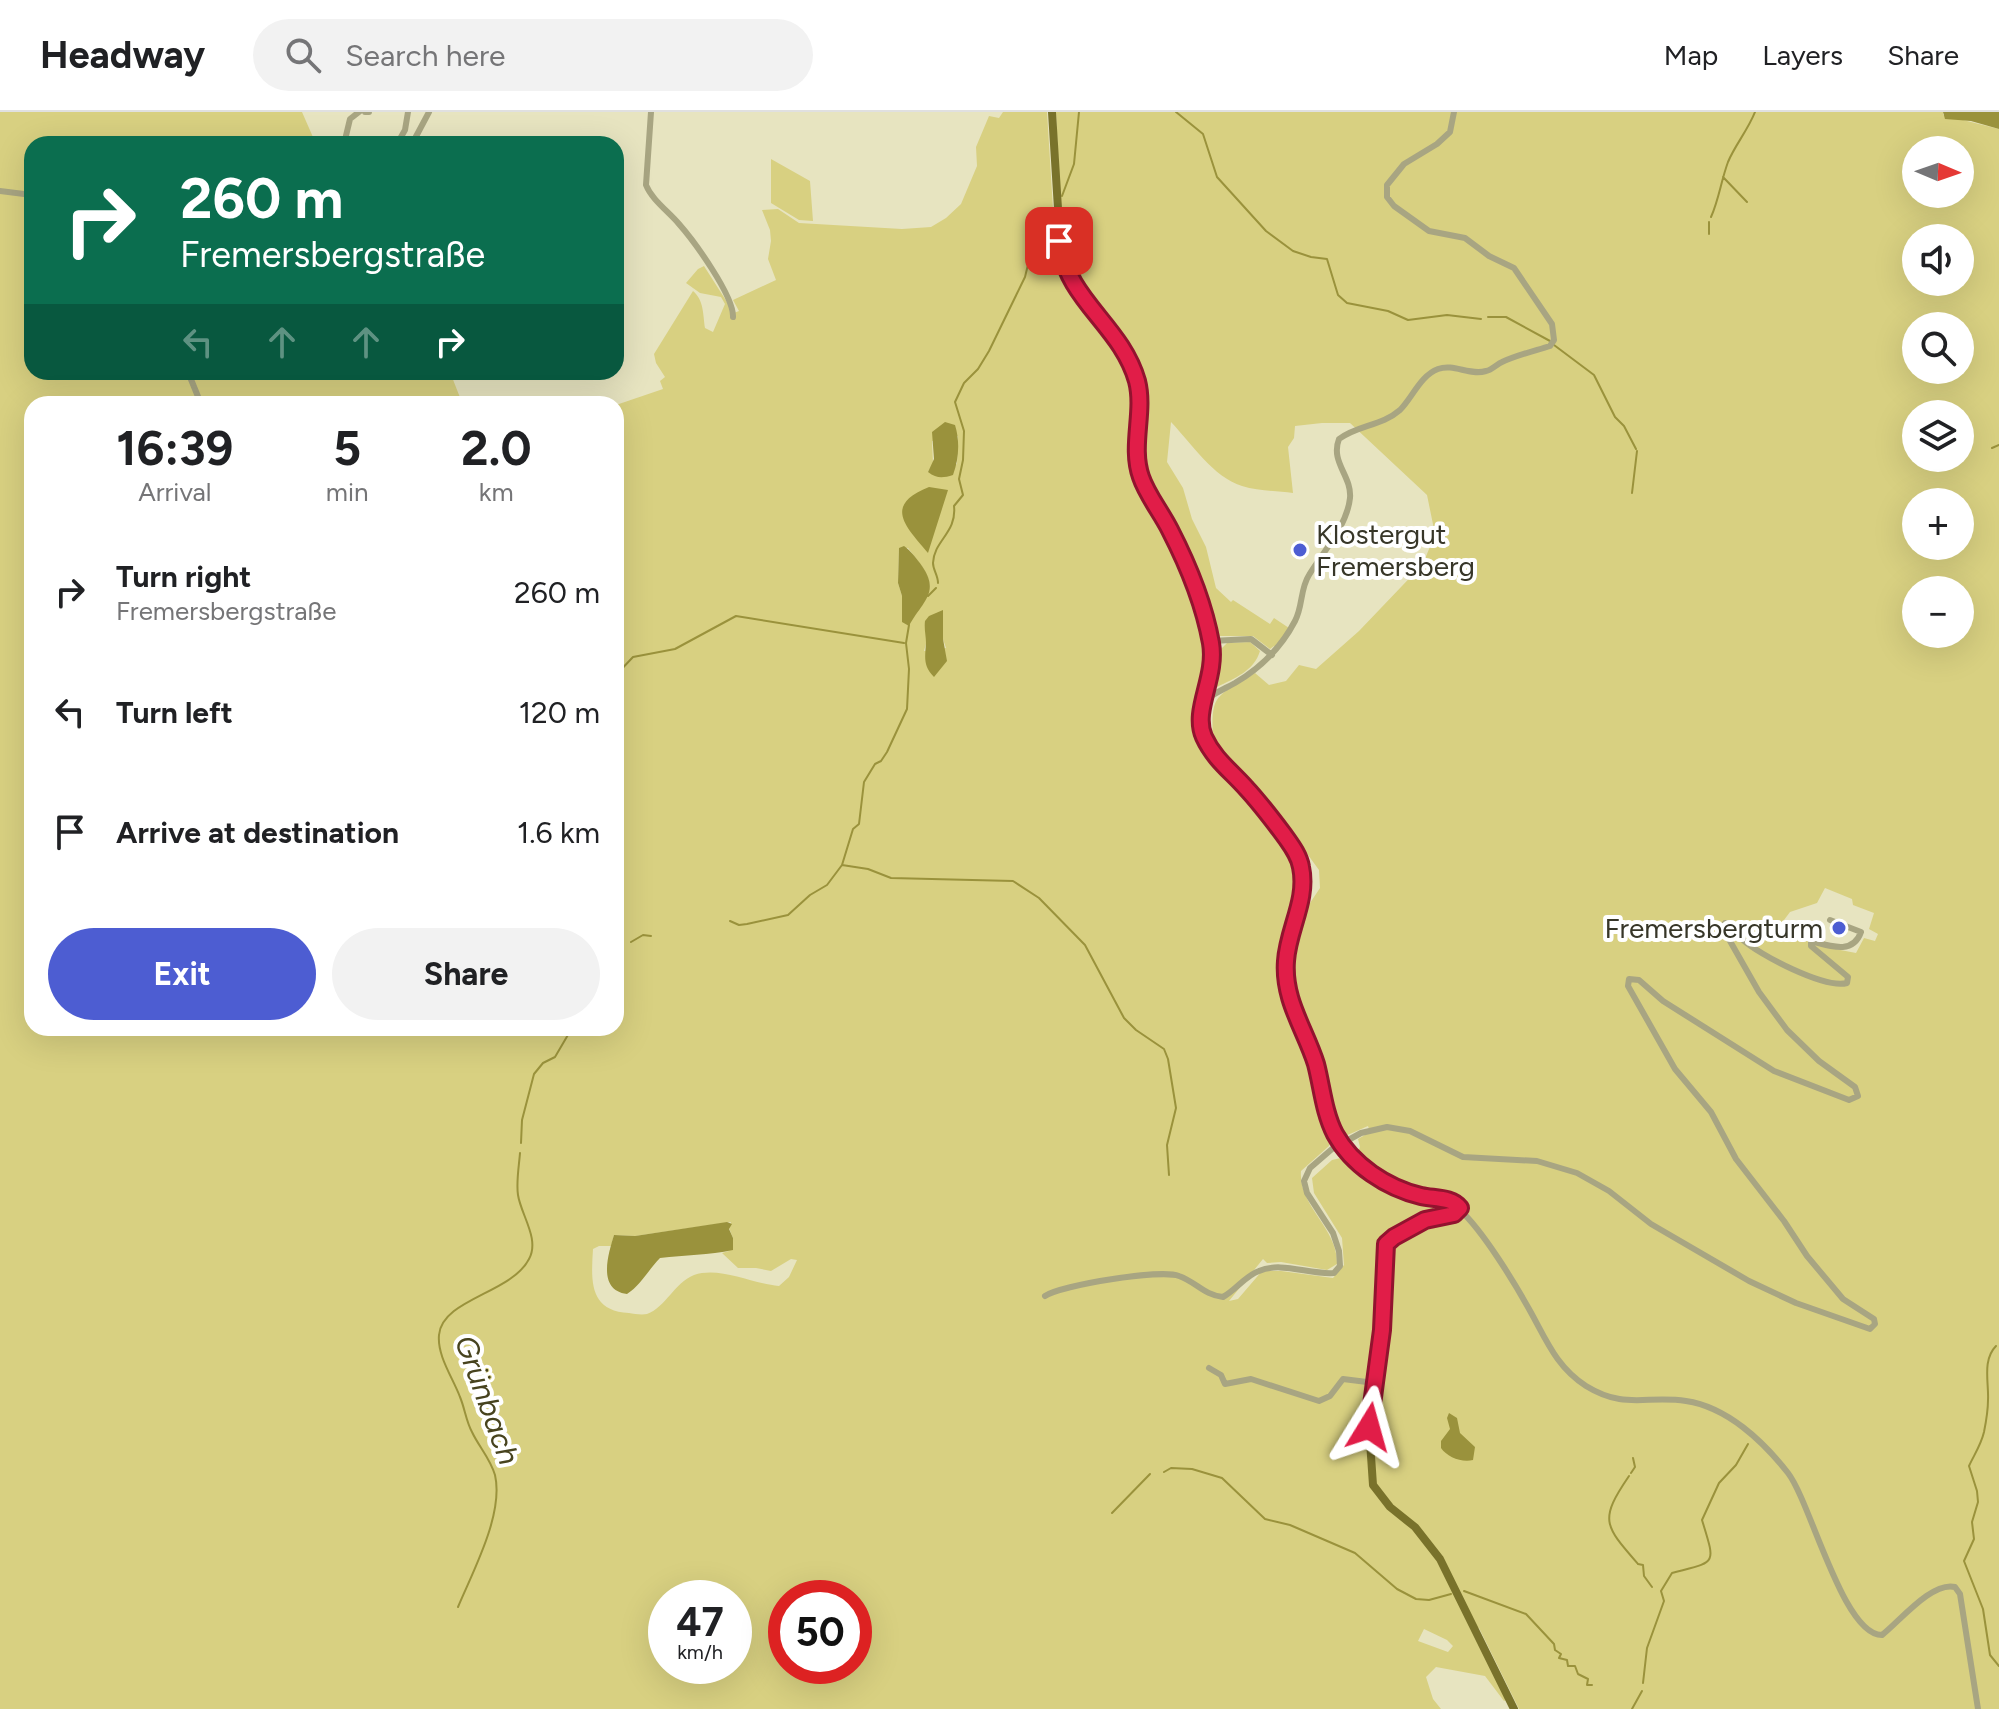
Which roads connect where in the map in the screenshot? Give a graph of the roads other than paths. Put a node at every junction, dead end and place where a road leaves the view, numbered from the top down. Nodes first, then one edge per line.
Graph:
1 (365, 112) edge
2 (408, 112) edge
3 (429, 112) edge
4 (651, 112) edge
5 (1052, 112) edge
6 (1454, 112) edge
7 (346, 136) edge
8 (402, 136) edge
9 (416, 136) edge
10 (0, 191) edge
11 (24, 194) edge
12 (733, 317) dead end
13 (1211, 641) junction
14 (1272, 655) junction
15 (1204, 698) junction
16 (1830, 920) dead end
17 (1341, 1144) junction
18 (1460, 1210) junction
19 (1045, 1296) dead end
20 (1209, 1368) dead end
21 (1375, 1383) junction
22 (1514, 1709) edge
23 (1978, 1709) edge

1 - 7 street
2 - 8 street
3 - 9 street
4 - 12 street
5 - 13 main road
6 - 14 street
10 - 11 street
13 - 14 street
13 - 15 main road
14 - 15 street
15 - 17 main road
16 - 17 street
17 - 18 main road
17 - 19 street
18 - 21 main road
18 - 23 street
20 - 21 street
21 - 22 main road

